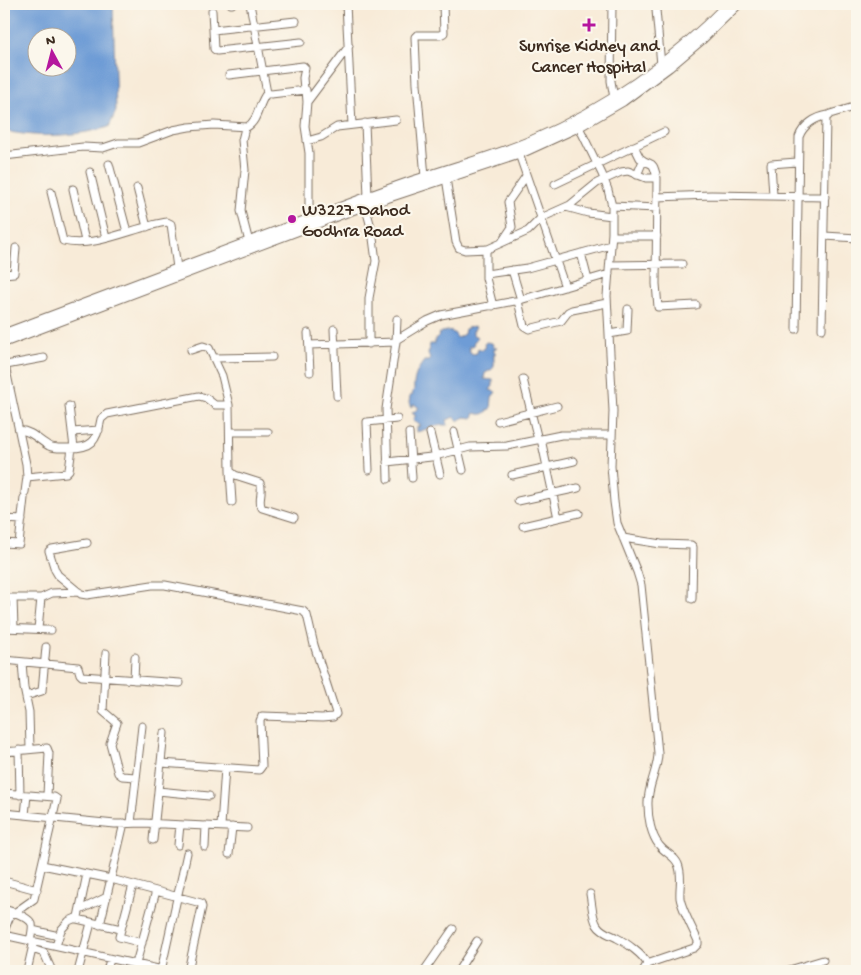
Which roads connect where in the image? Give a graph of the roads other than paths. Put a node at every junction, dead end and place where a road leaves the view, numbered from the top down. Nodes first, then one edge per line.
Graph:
1 (250, 4) edge
2 (346, 4) edge
3 (442, 4) edge
4 (612, 4) edge
5 (728, 4) edge
6 (738, 4) edge
7 (656, 10) dead end
8 (212, 11) dead end
9 (296, 21) dead end
10 (254, 26) junction
11 (213, 30) junction
12 (302, 42) dead end
13 (349, 46) junction
14 (258, 48) junction
15 (661, 66) junction
16 (262, 70) junction
17 (229, 74) dead end
18 (304, 89) junction
19 (266, 93) junction
20 (614, 98) junction
21 (307, 102) junction
22 (857, 106) edge
23 (828, 115) junction
24 (396, 120) dead end
25 (365, 123) junction
26 (577, 123) junction
27 (352, 125) junction
28 (245, 128) junction
29 (664, 132) dead end
30 (308, 141) junction
31 (634, 146) junction
32 (519, 154) junction
33 (4, 156) edge
34 (643, 160) junction
35 (797, 162) junction
36 (109, 164) dead end
37 (597, 164) junction
38 (90, 172) dead end
39 (637, 175) junction
40 (526, 176) junction
41 (426, 177) junction
42 (446, 178) junction
43 (657, 178) junction
44 (604, 179) junction
45 (555, 184) dead end
46 (136, 188) dead end
47 (73, 189) dead end
48 (52, 192) dead end
49 (773, 196) junction
50 (797, 196) junction
51 (658, 197) junction
52 (825, 197) junction
53 (366, 201) junction
54 (612, 206) junction
55 (566, 207) junction
56 (657, 208) junction
57 (612, 216) junction
58 (541, 218) junction
59 (308, 219) junction
60 (147, 227) junction
61 (127, 232) junction
62 (612, 236) junction
63 (657, 236) junction
64 (825, 236) junction
65 (106, 238) junction
66 (857, 238) edge
67 (85, 241) junction
68 (249, 242) junction
69 (500, 244) junction
70 (611, 245) junction
71 (16, 248) dead end
72 (486, 249) junction
73 (581, 253) junction
74 (556, 260) junction
75 (657, 264) junction
76 (682, 264) dead end
77 (610, 265) junction
78 (177, 268) junction
79 (512, 270) junction
80 (4, 274) edge
81 (486, 274) junction
82 (609, 274) junction
83 (588, 280) junction
84 (565, 287) junction
85 (520, 300) junction
86 (608, 304) junction
87 (696, 305) dead end
88 (493, 306) junction
89 (628, 309) dead end
90 (397, 319) dead end
91 (334, 329) dead end
92 (796, 329) dead end
93 (822, 329) dead end
94 (308, 333) dead end
95 (4, 334) edge
96 (609, 334) junction
97 (396, 341) junction
98 (4, 342) edge
99 (369, 344) junction
100 (335, 345) junction
101 (309, 346) junction
102 (190, 350) dead end
103 (272, 357) dead end
104 (44, 358) dead end
105 (214, 358) junction
106 (4, 367) edge
107 (310, 372) dead end
108 (523, 379) dead end
109 (337, 396) dead end
110 (229, 405) junction
111 (69, 406) dead end
112 (557, 406) dead end
113 (532, 413) junction
114 (397, 419) dead end
115 (386, 420) junction
116 (498, 421) dead end
117 (19, 430) junction
118 (99, 430) junction
119 (72, 432) junction
120 (230, 432) junction
121 (268, 432) dead end
122 (430, 432) dead end
123 (454, 432) dead end
124 (409, 433) dead end
125 (612, 435) junction
126 (539, 440) junction
127 (73, 448) junction
128 (458, 450) junction
129 (436, 456) junction
130 (411, 460) junction
131 (574, 461) dead end
132 (387, 462) junction
133 (546, 466) junction
134 (370, 470) dead end
135 (464, 470) dead end
136 (230, 471) junction
137 (440, 474) dead end
138 (512, 475) dead end
139 (27, 477) junction
140 (412, 478) dead end
141 (388, 479) dead end
142 (578, 488) dead end
143 (552, 493) junction
144 (518, 501) dead end
145 (232, 502) dead end
146 (579, 513) dead end
147 (294, 518) dead end
148 (558, 518) junction
149 (4, 519) edge
150 (22, 520) junction
151 (523, 526) dead end
152 (623, 538) junction
153 (4, 543) edge
154 (87, 543) dead end
155 (79, 592) junction
156 (4, 598) edge
157 (13, 598) junction
158 (41, 598) junction
159 (692, 599) dead end
160 (4, 628) edge
161 (14, 628) junction
162 (38, 629) junction
163 (51, 630) dead end
164 (46, 647) dead end
165 (106, 653) dead end
166 (135, 657) dead end
167 (4, 660) edge
168 (22, 662) junction
169 (45, 664) junction
170 (104, 677) junction
171 (134, 680) junction
172 (180, 683) dead end
173 (26, 696) junction
174 (142, 726) dead end
175 (164, 733) dead end
176 (30, 749) junction
177 (19, 750) junction
178 (4, 752) edge
179 (161, 763) junction
180 (225, 768) junction
181 (136, 777) junction
182 (158, 792) junction
183 (4, 794) edge
184 (24, 795) junction
185 (47, 796) junction
186 (208, 796) dead end
187 (4, 813) edge
188 (25, 815) junction
189 (53, 817) junction
190 (128, 823) junction
191 (155, 823) junction
192 (180, 824) junction
193 (206, 826) junction
194 (221, 826) junction
195 (232, 827) junction
196 (247, 828) dead end
197 (153, 840) dead end
198 (178, 844) dead end
199 (205, 847) dead end
200 (187, 853) dead end
201 (230, 854) dead end
202 (42, 865) junction
203 (87, 874) junction
204 (111, 879) junction
205 (4, 881) edge
206 (133, 885) junction
207 (37, 890) junction
208 (156, 891) junction
209 (590, 894) dead end
210 (107, 897) junction
211 (177, 897) junction
212 (4, 909) edge
213 (80, 910) junction
214 (15, 912) junction
215 (76, 919) junction
216 (91, 922) junction
217 (100, 925) junction
218 (121, 929) junction
219 (453, 929) dead end
220 (32, 930) junction
221 (4, 933) edge
222 (59, 936) junction
223 (32, 941) junction
224 (477, 941) dead end
225 (142, 944) junction
226 (56, 946) junction
227 (32, 949) junction
228 (84, 953) junction
229 (110, 959) junction
230 (823, 960) dead end
231 (647, 964) junction
232 (80, 968) dead end
233 (135, 968) edge
234 (28, 971) edge
235 (52, 971) edge
236 (107, 971) edge
237 (163, 971) edge
238 (188, 971) edge
239 (424, 971) edge
240 (458, 971) edge
241 (643, 971) edge
242 (786, 971) edge

1 - 10 street
2 - 13 street
3 - 41 street
4 - 20 street
5 - 15 main road
6 - 26 main road
7 - 15 street
8 - 11 street
9 - 10 street
10 - 11 street
10 - 14 street
11 - 14 street
12 - 14 street
13 - 21 street
13 - 27 street
14 - 16 street
15 - 20 main road
16 - 17 street
16 - 18 street
16 - 19 street
18 - 19 street
18 - 21 street
19 - 28 street
20 - 26 main road
21 - 30 street
22 - 23 street
23 - 35 street
23 - 52 street
24 - 25 street
25 - 27 street
25 - 53 street
26 - 32 main road
26 - 37 street
26 - 41 main road
27 - 30 street
28 - 33 street
28 - 68 street
29 - 31 street
30 - 59 street
31 - 34 street
31 - 37 street
32 - 40 street
32 - 42 main road
34 - 39 street
34 - 43 street
35 - 49 street
35 - 50 street
36 - 61 street
37 - 44 street
37 - 45 street
38 - 65 street
39 - 43 street
39 - 44 street
40 - 58 street
40 - 69 street
41 - 53 main road
42 - 53 main road
42 - 72 street
43 - 51 street
44 - 54 street
44 - 55 street
46 - 60 street
47 - 67 street
48 - 67 street
49 - 50 street
49 - 51 street
50 - 52 street
50 - 92 street
51 - 56 street
52 - 64 street
53 - 59 main road
53 - 98 main road
53 - 99 street
54 - 56 street
54 - 57 street
55 - 57 street
55 - 58 street
56 - 63 street
57 - 62 street
58 - 69 street
58 - 74 street
59 - 68 main road
60 - 61 street
60 - 78 street
61 - 65 street
62 - 63 street
62 - 70 street
63 - 75 street
64 - 66 street
64 - 93 street
65 - 67 street
68 - 78 main road
69 - 72 street
70 - 73 street
70 - 77 street
71 - 80 street
72 - 81 street
73 - 74 street
73 - 83 street
74 - 79 street
74 - 84 street
75 - 76 street
75 - 77 street
75 - 87 street
77 - 82 street
78 - 95 main road
79 - 81 street
79 - 85 street
81 - 88 street
82 - 83 street
82 - 86 street
83 - 84 street
84 - 85 street
85 - 86 street
85 - 88 street
86 - 96 street
88 - 97 street
89 - 96 street
90 - 97 street
91 - 100 street
94 - 101 street
96 - 125 street
97 - 99 street
97 - 115 street
99 - 100 street
100 - 101 street
100 - 109 street
101 - 107 street
102 - 105 street
103 - 105 street
104 - 106 street
105 - 110 street
106 - 117 street
108 - 113 street
110 - 118 street
110 - 120 street
111 - 119 street
112 - 113 street
113 - 116 street
113 - 126 street
114 - 115 street
115 - 132 street
115 - 134 street
117 - 127 street
117 - 139 street
118 - 119 street
118 - 127 street
119 - 127 street
120 - 121 street
120 - 136 street
122 - 129 street
123 - 128 street
124 - 130 street
125 - 126 street
125 - 152 street
126 - 128 street
126 - 133 street
127 - 139 street
128 - 129 street
128 - 135 street
129 - 130 street
129 - 137 street
130 - 132 street
130 - 140 street
131 - 133 street
132 - 141 street
133 - 138 street
133 - 143 street
136 - 145 street
136 - 147 street
139 - 150 street
142 - 143 street
143 - 144 street
143 - 148 street
146 - 148 street
148 - 151 street
149 - 150 street
150 - 153 street
152 - 159 street
152 - 231 street
154 - 155 street
155 - 158 street
155 - 180 street
156 - 157 street
157 - 158 street
157 - 161 street
158 - 162 street
160 - 161 street
161 - 162 street
162 - 163 street
164 - 169 street
165 - 170 street
166 - 171 street
167 - 168 street
168 - 169 street
168 - 173 street
169 - 170 street
169 - 173 street
170 - 171 street
170 - 181 street
171 - 172 street
173 - 176 street
174 - 181 street
175 - 179 street
176 - 177 street
176 - 185 street
177 - 178 street
177 - 184 street
179 - 180 street
179 - 182 street
180 - 194 street
181 - 190 street
182 - 186 street
182 - 191 street
183 - 184 street
184 - 185 street
184 - 188 street
185 - 189 street
187 - 188 street
188 - 189 street
189 - 190 street
189 - 202 street
190 - 191 street
190 - 204 street
191 - 192 street
191 - 197 street
192 - 193 street
192 - 198 street
193 - 194 street
193 - 199 street
194 - 195 street
195 - 196 street
195 - 201 street
200 - 211 street
202 - 203 street
202 - 207 street
203 - 204 street
203 - 213 street
204 - 206 street
204 - 210 street
205 - 207 street
206 - 208 street
206 - 218 street
207 - 214 street
208 - 211 street
208 - 225 street
209 - 231 street
210 - 213 street
210 - 217 street
211 - 237 street
211 - 238 street
212 - 214 street
213 - 215 street
214 - 220 street
214 - 221 street
215 - 216 street
215 - 222 street
216 - 217 street
216 - 228 street
217 - 218 street
218 - 225 street
219 - 239 street
220 - 222 street
220 - 223 street
221 - 223 street
222 - 226 street
223 - 226 street
223 - 227 street
224 - 240 street
225 - 233 street
226 - 228 street
227 - 234 street
227 - 235 street
228 - 229 street
228 - 232 street
229 - 233 street
229 - 236 street
230 - 242 street
231 - 241 street
233 - 237 street

